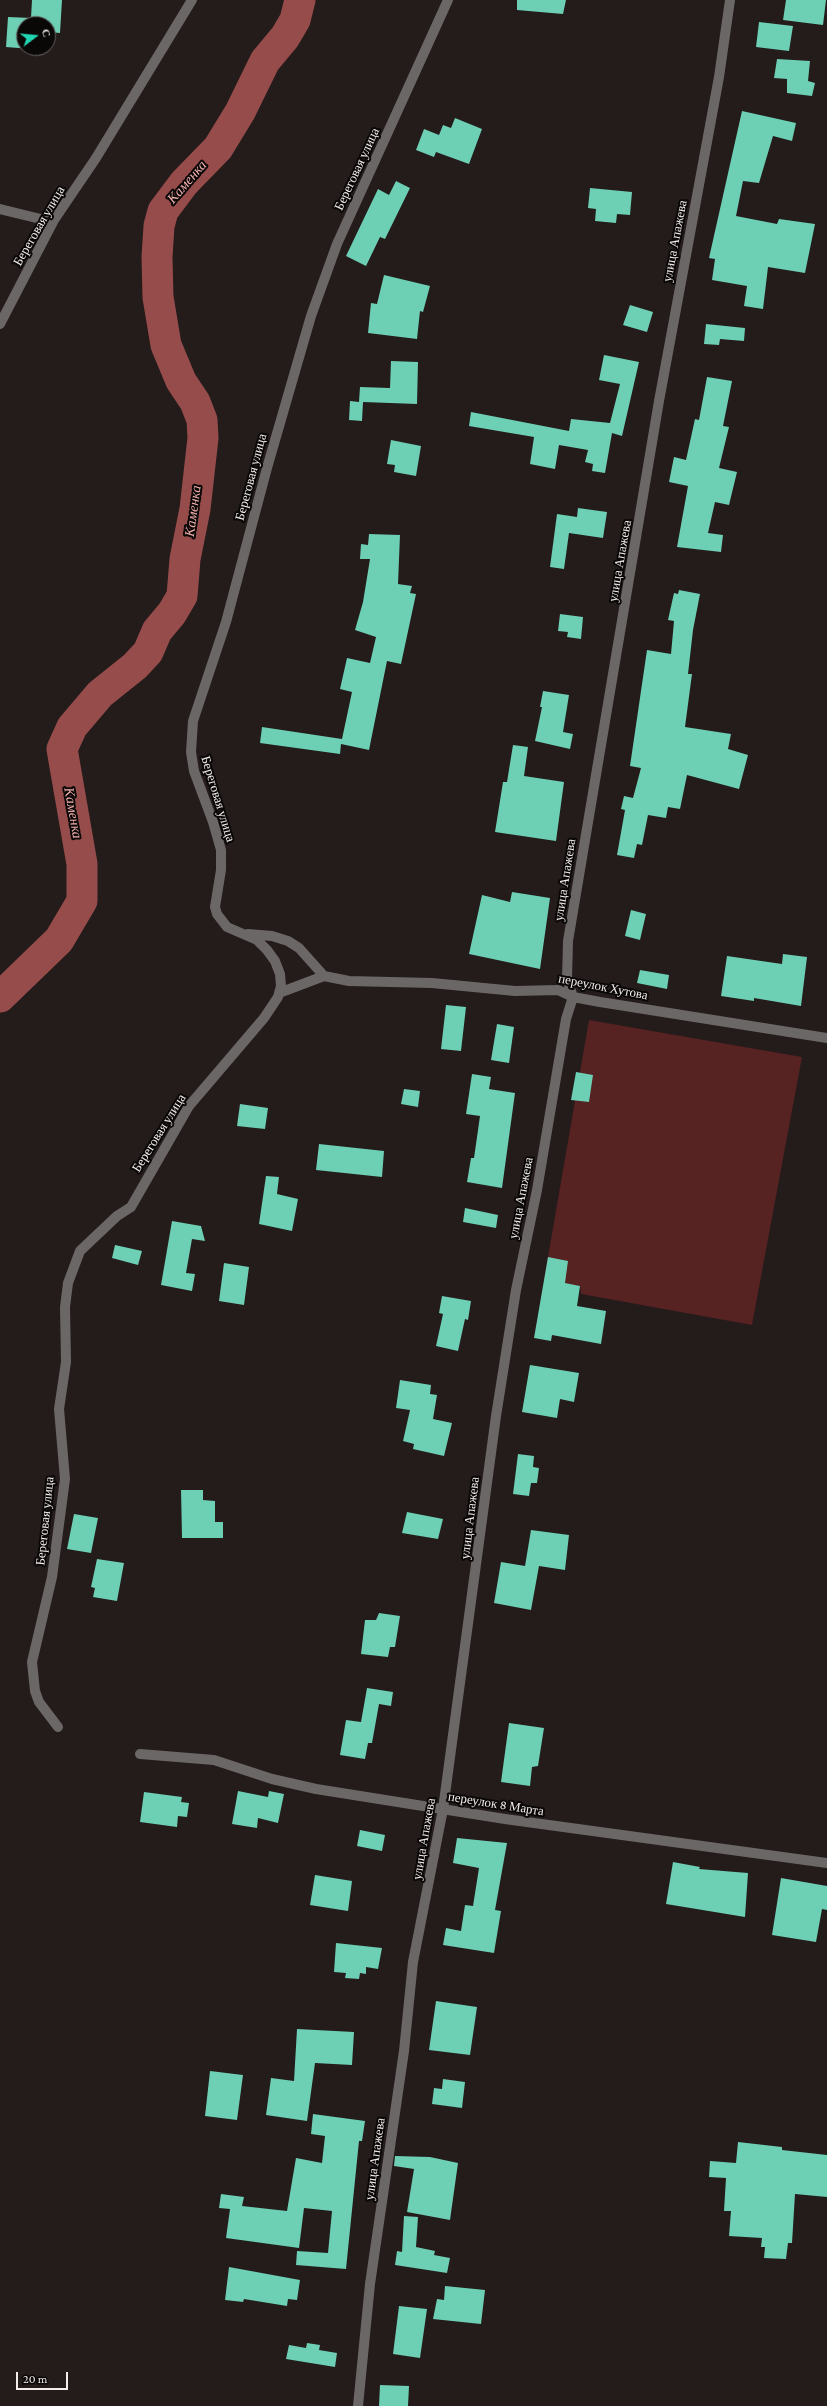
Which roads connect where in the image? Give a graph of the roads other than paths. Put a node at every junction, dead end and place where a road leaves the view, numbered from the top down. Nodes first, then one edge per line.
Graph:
1 (192, 0) edge
2 (448, 0) edge
3 (730, 0) edge
4 (0, 209) edge
5 (53, 222) junction
6 (0, 324) edge
7 (246, 935) junction
8 (324, 976) junction
9 (279, 993) junction
10 (573, 997) junction
11 (827, 1038) edge
12 (58, 1727) dead end
13 (140, 1754) dead end
14 (443, 1809) junction
15 (827, 1863) edge
16 (358, 2406) edge

1 - 5 street, Береговая улица
2 - 7 street, Береговая улица
3 - 10 street, улица Апажева
4 - 5 street
5 - 6 street, Береговая улица
7 - 8 street
7 - 9 street, Береговая улица
8 - 9 street
8 - 10 street, переулок Хутова
9 - 12 street, Береговая улица
10 - 11 street, переулок Хутова
10 - 14 street, улица Апажева
13 - 14 street, переулок 8 Марта
14 - 15 street, переулок 8 Марта
14 - 16 street, улица Апажева

